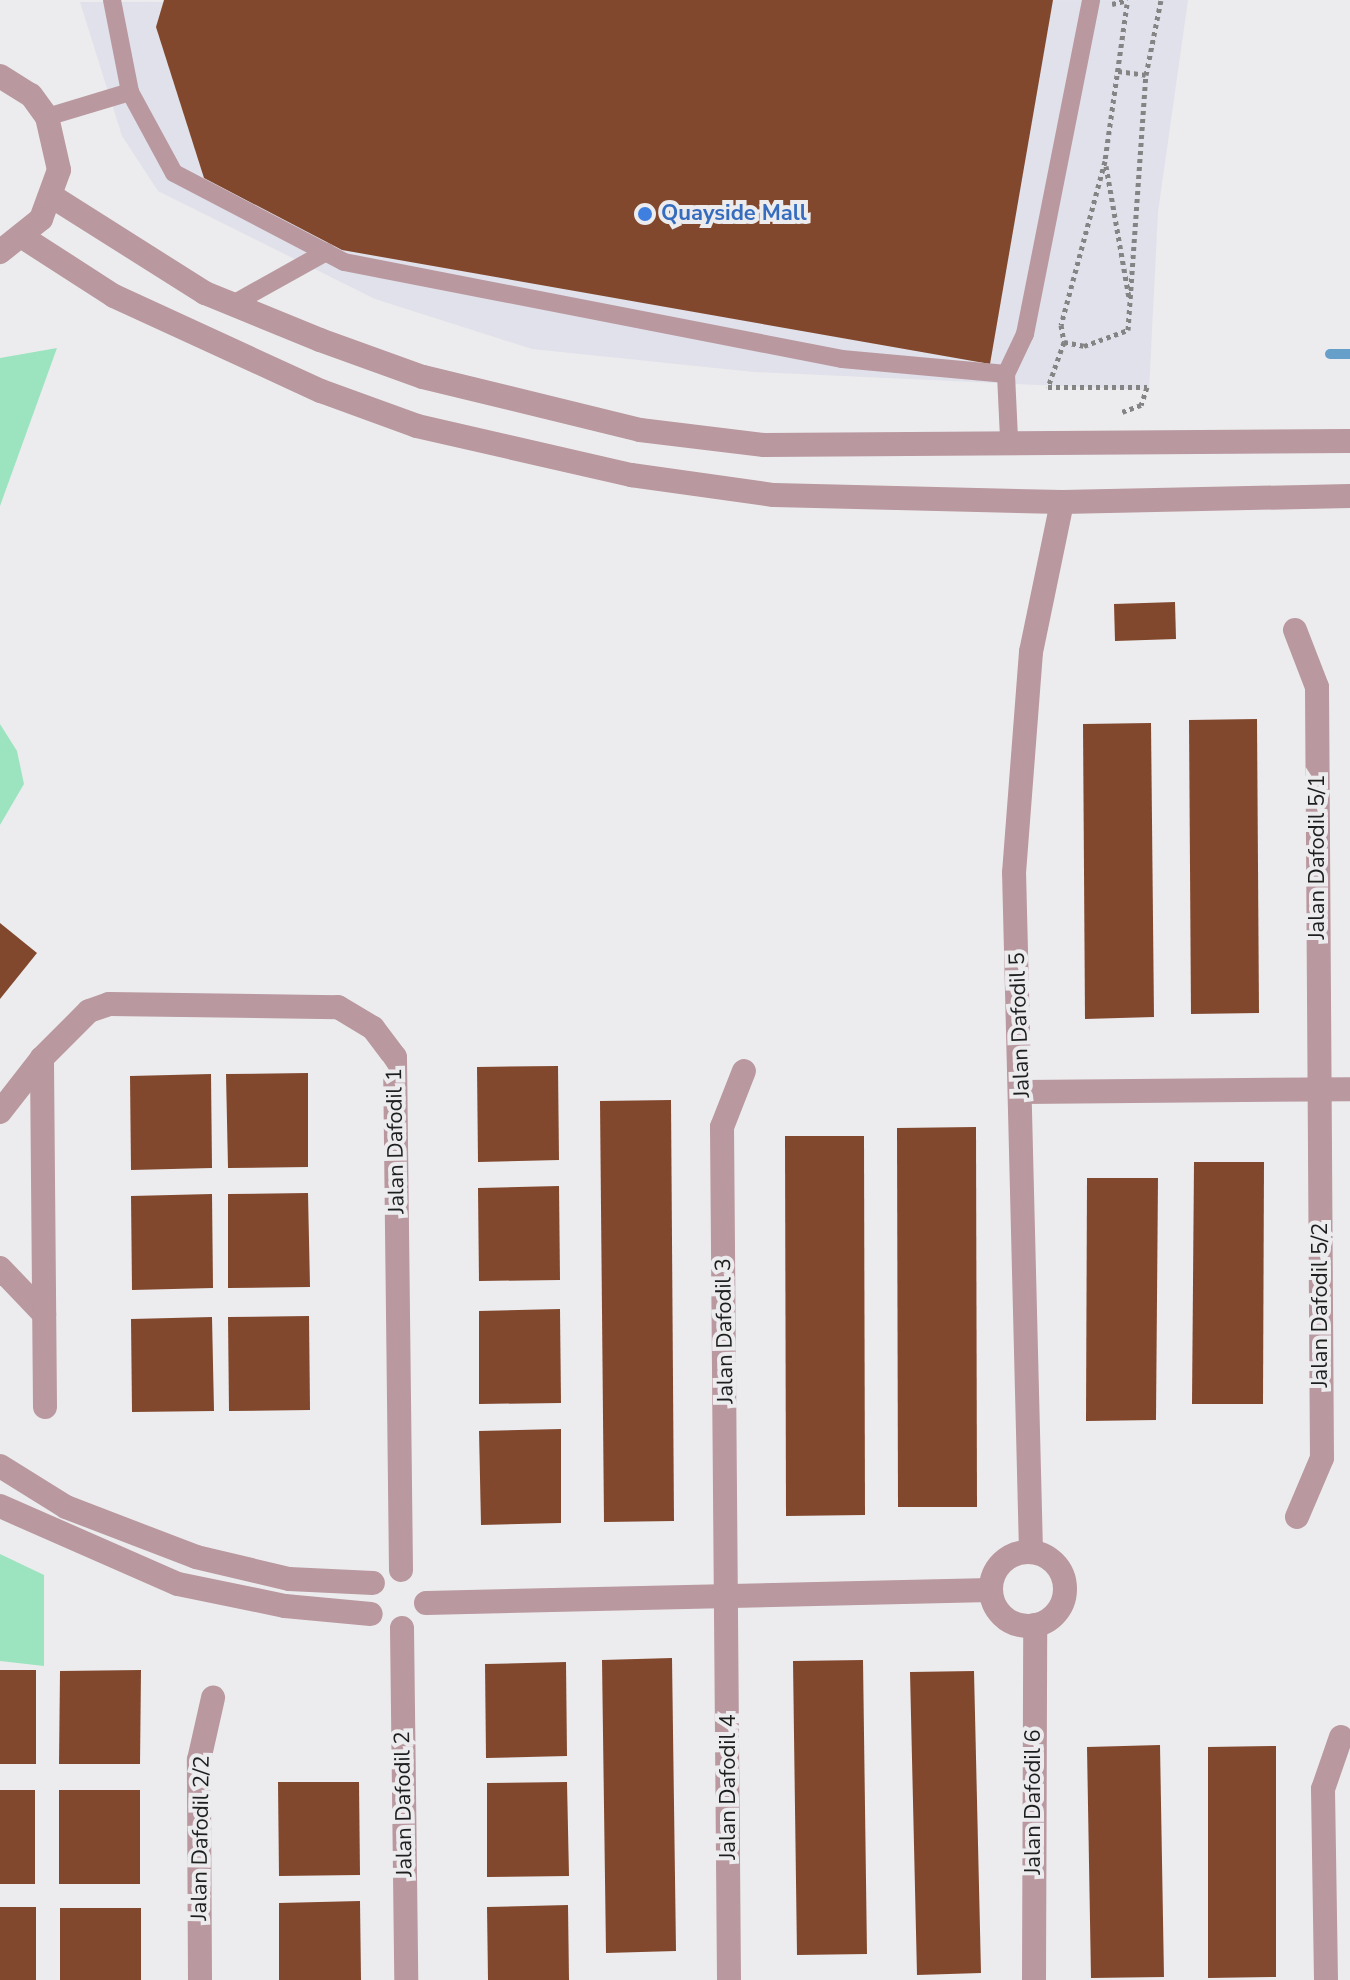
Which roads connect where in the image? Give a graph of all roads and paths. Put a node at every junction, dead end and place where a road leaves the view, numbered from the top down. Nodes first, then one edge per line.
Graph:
1 (112, 0) edge
2 (1091, 0) edge
3 (1161, 0) edge
4 (1127, 4) dead end
5 (1118, 71) junction
6 (1146, 75) junction
7 (0, 76) edge
8 (130, 92) junction
9 (47, 117) junction
10 (1105, 161) junction
11 (53, 197) junction
12 (24, 238) junction
13 (0, 252) edge
14 (326, 252) junction
15 (233, 304) junction
16 (1132, 311) junction
17 (1064, 342) junction
18 (1006, 374) junction
19 (1113, 412) dead end
20 (1009, 438) junction
21 (1350, 441) edge
22 (1350, 496) edge
23 (1062, 502) junction
24 (1295, 630) dead end
25 (42, 1058) junction
26 (744, 1071) dead end
27 (1319, 1089) junction
28 (1350, 1089) edge
29 (1023, 1092) junction
30 (0, 1112) edge
31 (0, 1268) edge
32 (44, 1314) junction
33 (45, 1407) dead end
34 (0, 1466) edge
35 (0, 1506) edge
36 (1297, 1517) dead end
37 (1031, 1552) junction
38 (401, 1570) junction
39 (373, 1583) junction
40 (991, 1590) junction
41 (729, 1594) junction
42 (426, 1603) junction
43 (371, 1614) junction
44 (1035, 1625) junction
45 (402, 1628) junction
46 (213, 1698) dead end
47 (1341, 1737) dead end
48 (200, 1980) edge
49 (406, 1980) edge
50 (729, 1980) edge
51 (1034, 1980) edge
52 (1326, 1980) edge

1 - 8 lane
2 - 18 lane
3 - 6 path
4 - 5 path
5 - 6 path
5 - 10 path
6 - 16 path
7 - 9 street
8 - 9 lane
8 - 14 lane
9 - 11 street
10 - 16 path
10 - 17 path
11 - 12 street
11 - 15 street
12 - 13 street
12 - 23 street
14 - 15 lane
14 - 18 lane
15 - 20 street
16 - 17 path
17 - 19 path
18 - 20 lane
20 - 21 street
22 - 23 street
23 - 29 street, Jalan Dafodil 5
24 - 27 street, Jalan Dafodil 5/1
25 - 30 street, Jalan Dafodil 1
25 - 32 street
25 - 38 street, Jalan Dafodil 1
26 - 41 street, Jalan Dafodil 3
27 - 28 street
27 - 29 street
27 - 36 street, Jalan Dafodil 5/2
29 - 37 street, Jalan Dafodil 5
31 - 32 street
32 - 33 street
34 - 39 street
35 - 43 street
37 - 40 street
37 - 44 street
38 - 39 street
38 - 42 street
39 - 43 street
40 - 41 street
40 - 44 street
41 - 42 street
41 - 50 street, Jalan Dafodil 4
42 - 45 street
43 - 45 street
44 - 51 street, Jalan Dafodil 6
45 - 49 street, Jalan Dafodil 2
46 - 48 street, Jalan Dafodil 2/2
47 - 52 street

